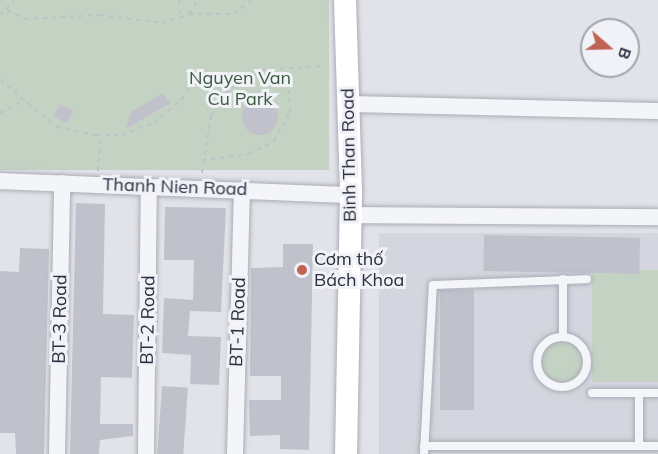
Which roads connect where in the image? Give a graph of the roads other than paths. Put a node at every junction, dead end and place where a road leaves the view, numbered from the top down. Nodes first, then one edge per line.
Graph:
1 (345, 0) edge
2 (348, 104) junction
3 (658, 111) edge
4 (0, 181) edge
5 (62, 183) junction
6 (149, 186) junction
7 (242, 190) junction
8 (350, 205) junction
9 (658, 217) edge
10 (562, 279) junction
11 (587, 279) dead end
12 (563, 337) junction
13 (592, 393) dead end
14 (639, 393) junction
15 (658, 393) edge
16 (639, 446) junction
17 (658, 446) edge
18 (424, 450) edge
19 (626, 450) edge
20 (57, 454) edge
21 (146, 454) edge
22 (235, 454) edge
23 (346, 454) edge

1 - 2 street, Binh Than Road
2 - 3 street
2 - 8 street, Binh Than Road
4 - 5 street, Thanh Nien Road
5 - 6 street, Thanh Nien Road
5 - 20 street, BT-3 Road
6 - 7 street, Thanh Nien Road
6 - 21 street, BT-2 Road
7 - 8 street, Thanh Nien Road
7 - 22 street, BT-1 Road
8 - 9 street, Thanh Nien Road
8 - 23 street, Binh Than Road
10 - 11 lane
10 - 12 lane
10 - 18 lane
12 - 12 lane
13 - 14 lane
14 - 15 lane
14 - 16 lane
16 - 17 lane
16 - 19 lane
18 - 19 lane

